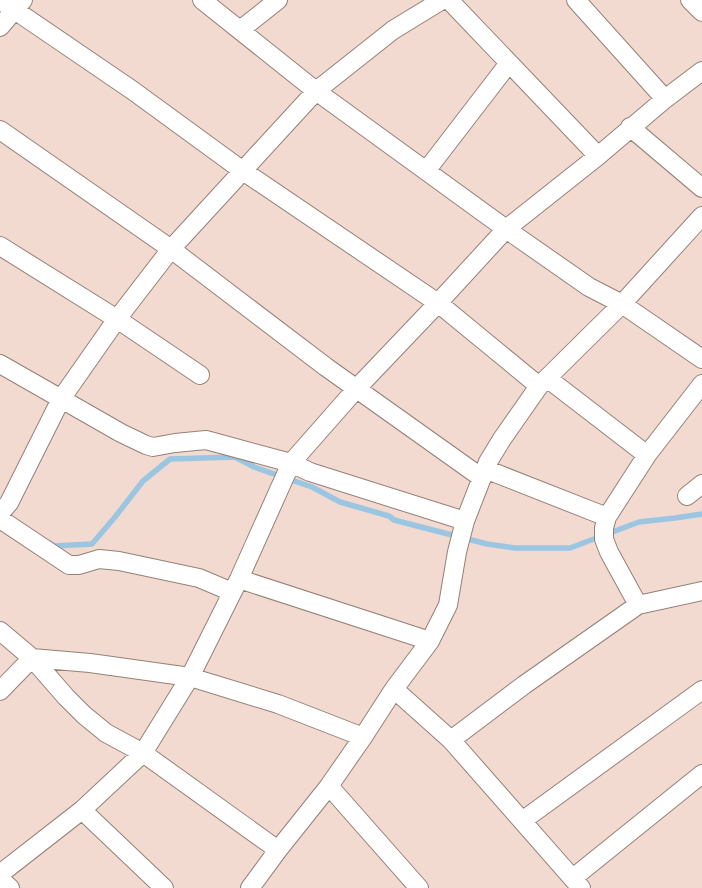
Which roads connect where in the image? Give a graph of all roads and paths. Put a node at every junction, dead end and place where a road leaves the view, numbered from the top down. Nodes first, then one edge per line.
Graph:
1 (202, 0) edge
2 (278, 0) edge
3 (442, 0) edge
4 (449, 0) edge
5 (576, 0) edge
6 (690, 0) edge
7 (12, 4) edge
8 (702, 12) edge
9 (0, 26) edge
10 (240, 30) junction
11 (509, 63) junction
12 (702, 70) edge
13 (316, 91) junction
14 (665, 99) junction
15 (630, 127) junction
16 (0, 130) edge
17 (598, 156) junction
18 (243, 171) junction
19 (426, 171) junction
20 (702, 188) edge
21 (702, 216) edge
22 (506, 229) junction
23 (0, 246) edge
24 (171, 249) junction
25 (438, 303) junction
26 (622, 304) junction
27 (116, 319) junction
28 (702, 359) edge
29 (0, 364) edge
30 (200, 375) dead end
31 (543, 382) junction
32 (702, 384) edge
33 (357, 388) junction
34 (61, 399) junction
35 (647, 455) junction
36 (291, 464) junction
37 (483, 473) junction
38 (702, 484) edge
39 (687, 496) dead end
40 (5, 501) edge
41 (607, 517) junction
42 (0, 519) edge
43 (464, 525) junction
44 (236, 585) junction
45 (702, 591) edge
46 (638, 605) junction
47 (0, 631) edge
48 (430, 641) junction
49 (32, 658) junction
50 (190, 677) junction
51 (394, 689) junction
52 (702, 690) edge
53 (0, 691) edge
54 (363, 736) junction
55 (451, 740) junction
56 (143, 753) junction
57 (702, 774) edge
58 (329, 786) junction
59 (82, 810) junction
60 (522, 821) junction
61 (278, 850) junction
62 (0, 874) edge
63 (0, 879) edge
64 (577, 883) edge
65 (10, 888) edge
66 (164, 888) edge
67 (250, 888) edge
68 (419, 888) edge

1 - 10 street
2 - 10 street
3 - 13 street
4 - 11 street
5 - 14 street
6 - 8 street
7 - 9 street
7 - 18 street
10 - 13 street
11 - 17 street
11 - 19 street
12 - 14 street
13 - 18 street
13 - 19 street
14 - 15 street
15 - 17 street
15 - 20 street
16 - 24 street
17 - 22 street
18 - 24 street
18 - 25 street
19 - 22 street
21 - 26 street
22 - 25 street
22 - 26 street
23 - 27 street
24 - 27 street
24 - 33 street
25 - 31 street
25 - 33 street
26 - 28 street
26 - 31 street
27 - 30 street
27 - 34 street
29 - 34 street
31 - 35 street
31 - 37 street
32 - 35 street
33 - 36 street
33 - 37 street
34 - 36 street
34 - 40 street
35 - 41 street
36 - 43 street
36 - 44 street
37 - 41 street
37 - 43 street
38 - 39 street
41 - 46 street
42 - 44 street
43 - 48 street
44 - 48 street
44 - 50 street
45 - 46 street
46 - 55 street
47 - 49 street
48 - 51 street
49 - 50 street
49 - 53 street
49 - 56 street
50 - 54 street
50 - 56 street
51 - 54 street
51 - 55 street
52 - 60 street
54 - 58 street
55 - 60 street
56 - 59 street
56 - 61 street
57 - 64 street
58 - 61 street
58 - 68 street
59 - 62 street
59 - 66 street
60 - 64 street
61 - 67 street
63 - 65 street

